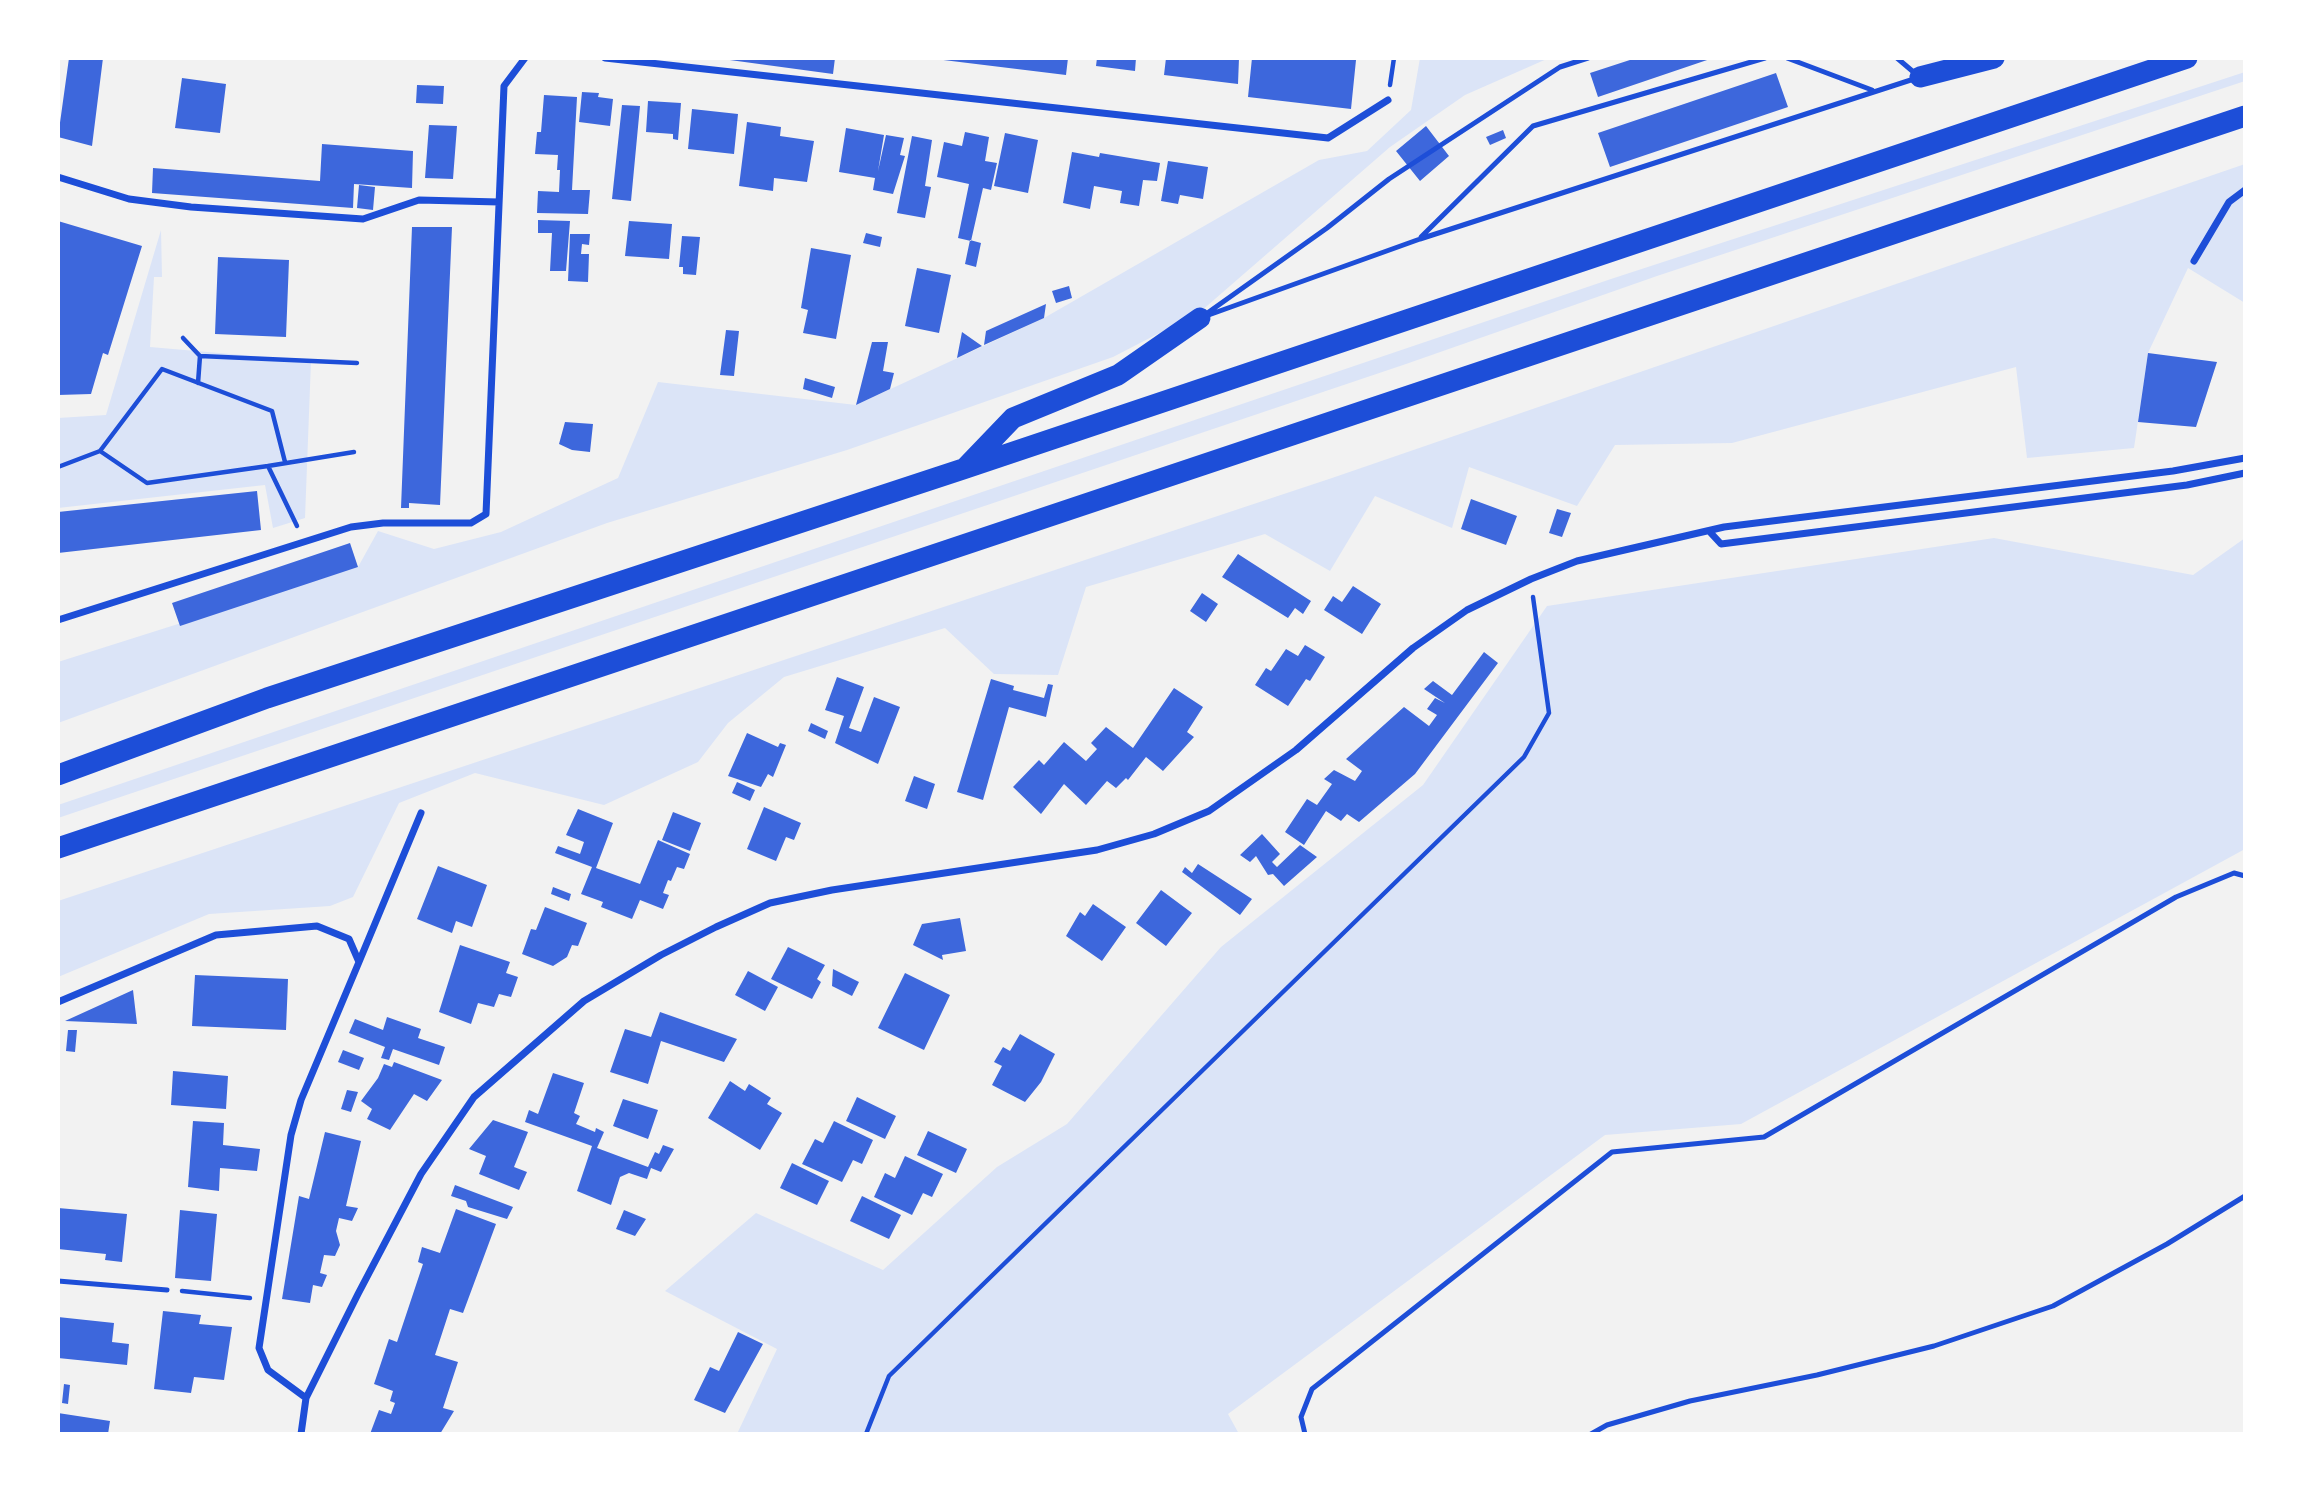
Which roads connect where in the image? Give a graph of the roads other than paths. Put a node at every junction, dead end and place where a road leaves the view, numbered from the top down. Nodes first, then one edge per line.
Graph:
1 (525, 58) edge
2 (605, 58) edge
3 (1588, 58) edge
4 (1765, 58) edge
5 (1787, 58) edge
6 (1897, 58) edge
7 (1994, 58) edge
8 (2187, 58) edge
9 (1920, 77) junction
10 (1872, 90) junction
11 (1388, 100) road end
12 (2245, 116) edge
13 (58, 177) edge
14 (2245, 190) edge
15 (499, 202) junction
16 (1420, 239) junction
17 (2194, 261) dead end
18 (1200, 318) junction
19 (2245, 458) edge
20 (963, 469) junction
21 (2245, 473) edge
22 (1709, 531) junction
23 (58, 621) edge
24 (58, 775) edge
25 (421, 813) dead end
26 (58, 848) edge
27 (2245, 876) edge
28 (359, 962) junction
29 (58, 1002) edge
30 (2245, 1196) edge
31 (58, 1281) edge
32 (167, 1290) road end
33 (306, 1398) junction
34 (300, 1434) edge
35 (1305, 1434) edge
36 (1591, 1434) edge

1 - 15 street
2 - 11 street
3 - 18 lane
4 - 16 lane
5 - 10 lane
6 - 9 lane
7 - 9 highway
8 - 20 highway
9 - 10 lane
10 - 16 lane
12 - 26 highway
13 - 15 street
14 - 17 street
15 - 23 street
16 - 18 lane
18 - 20 highway
19 - 22 street
20 - 24 highway
21 - 22 street
22 - 33 street
25 - 28 street
27 - 35 lane
28 - 29 street
28 - 33 street
30 - 36 lane
31 - 32 lane
33 - 34 street

